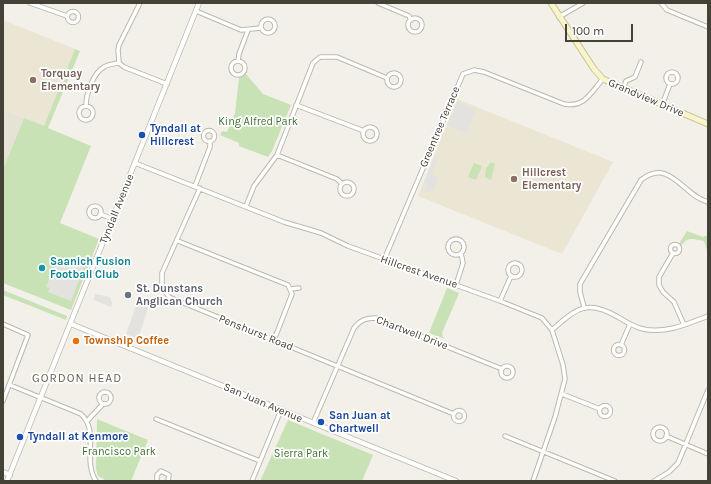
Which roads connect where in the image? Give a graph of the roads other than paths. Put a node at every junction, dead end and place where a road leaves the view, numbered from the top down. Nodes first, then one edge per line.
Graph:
1 (30, 3) edge
2 (140, 3) edge
3 (199, 3) edge
4 (378, 3) edge
5 (551, 3) edge
6 (584, 3) edge
7 (660, 3) edge
8 (196, 12) junction
9 (67, 16) dead end
10 (559, 18) junction
11 (411, 20) dead end
12 (708, 27) edge
13 (262, 28) dead end
14 (248, 30) junction
15 (238, 61) dead end
16 (641, 62) dead end
17 (119, 63) junction
18 (387, 78) dead end
19 (603, 79) junction
20 (167, 84) junction
21 (670, 84) dead end
22 (622, 89) junction
23 (296, 105) junction
24 (662, 105) junction
25 (86, 106) dead end
26 (708, 124) edge
27 (364, 131) dead end
28 (210, 141) dead end
29 (277, 155) junction
30 (135, 163) junction
31 (342, 184) dead end
32 (194, 186) junction
33 (200, 188) junction
34 (708, 202) edge
35 (246, 206) junction
36 (100, 214) dead end
37 (113, 219) junction
38 (178, 241) junction
39 (673, 253) dead end
40 (461, 254) junction
41 (384, 260) junction
42 (511, 276) junction
43 (456, 285) junction
44 (299, 288) dead end
45 (291, 289) junction
46 (500, 301) junction
47 (584, 307) junction
48 (708, 316) edge
49 (3, 324) edge
50 (71, 324) junction
51 (630, 324) junction
52 (684, 325) junction
53 (552, 330) junction
54 (274, 340) junction
55 (622, 345) dead end
56 (337, 366) junction
57 (502, 369) dead end
58 (10, 385) junction
59 (708, 390) edge
60 (562, 394) junction
61 (41, 397) junction
62 (3, 401) edge
63 (103, 404) dead end
64 (600, 409) dead end
65 (281, 410) junction
66 (454, 414) dead end
67 (156, 418) dead end
68 (88, 420) junction
69 (313, 423) junction
70 (505, 436) dead end
71 (666, 436) dead end
72 (686, 444) junction
73 (544, 452) junction
74 (708, 454) edge
75 (260, 460) junction
76 (3, 472) edge
77 (10, 475) junction
78 (657, 480) edge
79 (7, 481) edge
80 (96, 481) edge
81 (157, 481) edge
82 (168, 481) edge
83 (252, 481) edge
84 (456, 481) edge
85 (533, 481) edge
86 (615, 481) edge

1 - 9 street
2 - 17 street
3 - 8 street, Tyndall Avenue
4 - 11 street
5 - 10 main road, Grandview Drive
6 - 10 street
7 - 12 street
8 - 14 street
8 - 20 street, Tyndall Avenue
10 - 19 main road, Grandview Drive
13 - 14 street
14 - 15 street
16 - 22 street
17 - 20 street
17 - 25 street
18 - 23 street
19 - 22 main road, Grandview Drive
19 - 41 street, Greentree Terrace
20 - 30 street, Tyndall Avenue
21 - 24 street
22 - 24 main road, Grandview Drive
23 - 27 street
23 - 29 street
24 - 26 main road, Grandview Drive
28 - 32 street
29 - 31 street
29 - 35 street
30 - 32 street, Hillcrest Avenue
30 - 37 street, Tyndall Avenue
32 - 33 street, Hillcrest Avenue
33 - 35 street, Hillcrest Avenue
33 - 38 street, Penshurst Road
34 - 47 street
35 - 41 street, Hillcrest Avenue
36 - 37 street
37 - 50 street, Tyndall Avenue
38 - 45 street
38 - 54 street, Penshurst Road
39 - 52 street
40 - 40 street
40 - 43 street
41 - 43 street, Hillcrest Avenue
42 - 42 street
42 - 46 street
43 - 46 street, Hillcrest Avenue
44 - 45 street
45 - 54 street
46 - 53 street, Hillcrest Avenue
47 - 51 street
47 - 53 street
48 - 52 street
49 - 58 street
50 - 61 street, Tyndall Avenue
50 - 65 street, San Juan Avenue
51 - 52 street
51 - 55 street
53 - 60 street, Hillcrest Avenue
54 - 56 street, Penshurst Road
56 - 57 street, Chartwell Drive
56 - 66 street, Penshurst Road
56 - 69 street, Chartwell Drive
58 - 61 street
58 - 62 street
59 - 72 street
60 - 64 street
60 - 73 street, Hillcrest Avenue
61 - 68 street
61 - 77 street, Tyndall Avenue
63 - 68 street
65 - 69 street, San Juan Avenue
65 - 75 street
67 - 75 street
68 - 80 street
69 - 84 street, San Juan Avenue
70 - 73 street
71 - 72 street
72 - 74 street
72 - 78 street
73 - 85 street, Hillcrest Avenue
73 - 86 street
75 - 83 street
76 - 77 street
77 - 79 street, Tyndall Avenue
81 - 82 street

